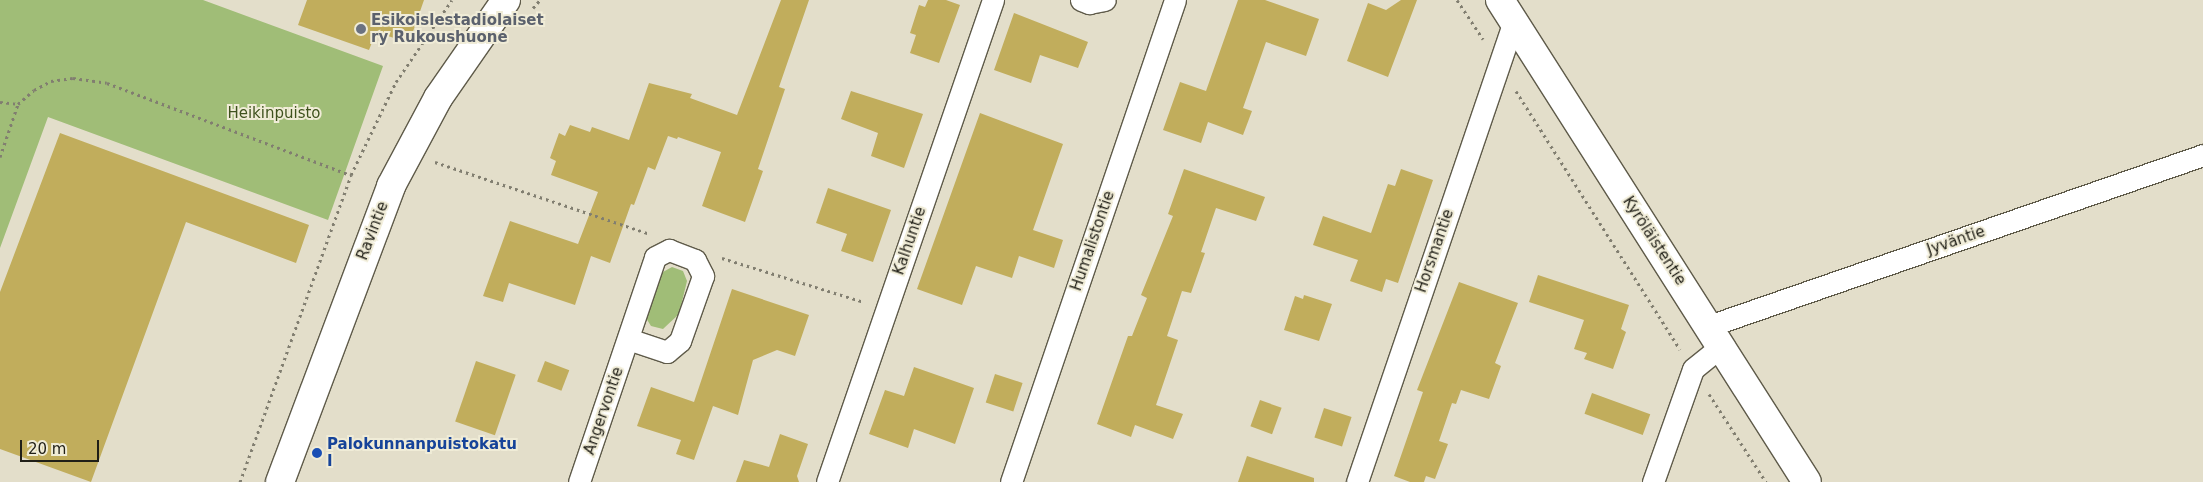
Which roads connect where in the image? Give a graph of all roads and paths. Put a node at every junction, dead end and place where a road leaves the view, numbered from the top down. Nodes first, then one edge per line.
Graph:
1 (452, 0) edge
2 (540, 0) edge
3 (993, 0) edge
4 (1081, 0) edge
5 (1104, 0) edge
6 (1175, 0) edge
7 (1457, 0) edge
8 (517, 8) edge
9 (1507, 10) edge
10 (1499, 64) junction
11 (0, 102) edge
12 (18, 104) junction
13 (437, 153) dead end
14 (2203, 155) edge
15 (0, 156) edge
16 (432, 161) dead end
17 (351, 175) junction
18 (1715, 336) junction
19 (628, 340) junction
20 (1693, 369) junction
21 (240, 482) edge
22 (280, 482) edge
23 (579, 482) edge
24 (827, 482) edge
25 (1011, 482) edge
26 (1357, 482) edge
27 (1653, 482) edge
28 (1766, 482) edge
29 (1807, 482) edge

1 - 17 path
2 - 8 path
3 - 24 street, Kalhuntie
4 - 5 street
6 - 25 street, Humalistontie
7 - 10 path
8 - 22 main road, Ravintie
9 - 10 street, Horsmantie
9 - 18 main road, Kyröläistentie
10 - 20 path
10 - 26 street, Horsmantie
11 - 12 path
12 - 15 path
12 - 17 path
13 - 16 path
14 - 18 street, Jyväntie
17 - 21 path
18 - 20 street
18 - 29 main road, Kyröläistentie
19 - 19 street, Angervontie
19 - 23 street, Angervontie
20 - 27 street
20 - 28 path

